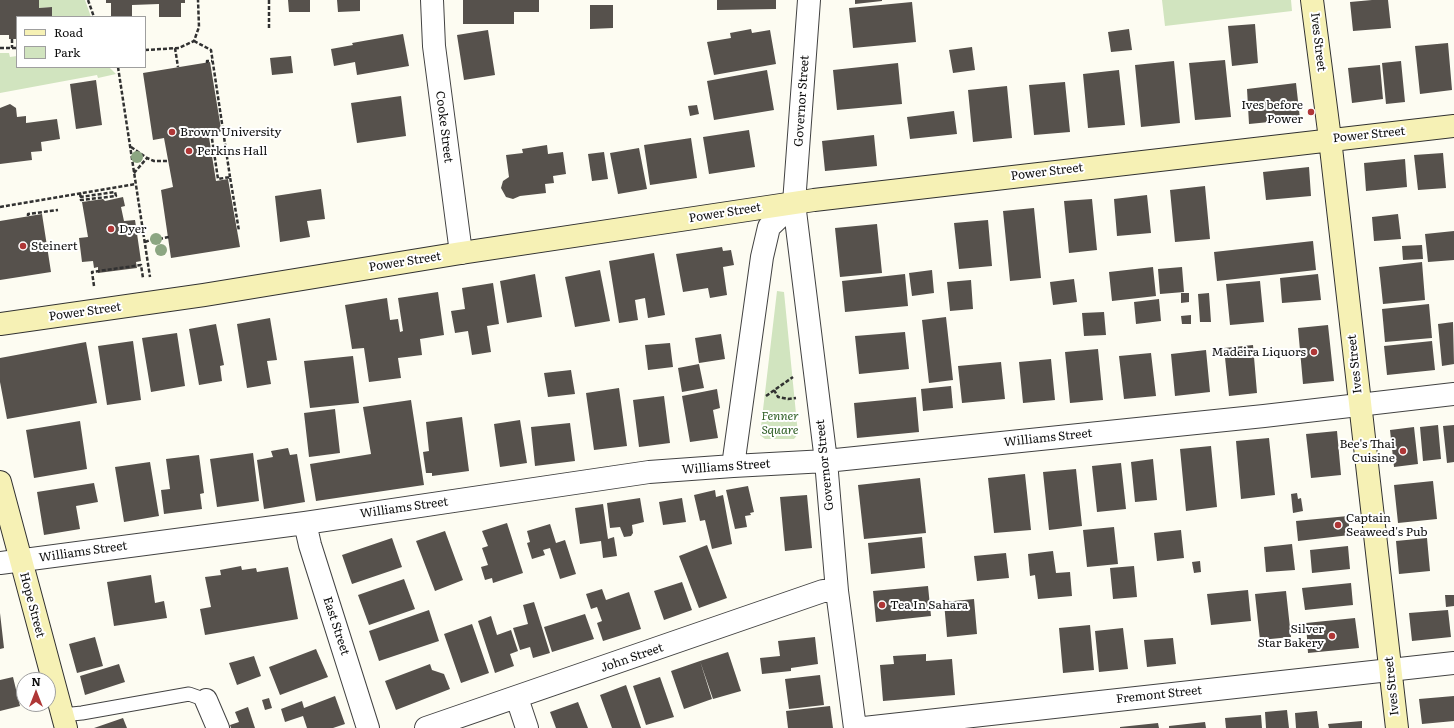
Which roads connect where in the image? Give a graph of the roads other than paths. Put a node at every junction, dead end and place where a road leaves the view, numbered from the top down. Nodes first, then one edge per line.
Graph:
1 (432, 0) edge
2 (809, 0) edge
3 (1312, 0) edge
4 (1454, 126) edge
5 (1330, 139) junction
6 (794, 203) junction
7 (461, 253) junction
8 (0, 324) edge
9 (1454, 394) edge
10 (1359, 405) junction
11 (826, 461) junction
12 (733, 466) junction
13 (0, 482) edge
14 (305, 523) junction
15 (10, 562) edge
16 (837, 591) junction
17 (1454, 662) edge
18 (1391, 670) junction
19 (517, 698) junction
20 (206, 700) joint
21 (64, 722) edge
22 (218, 728) edge
23 (368, 728) edge
24 (426, 728) edge
25 (527, 728) edge
26 (855, 728) edge
27 (864, 728) edge
28 (1397, 728) edge

1 - 7 street, Cooke Street
2 - 6 street, Governor Street
3 - 5 street, Ives Street
4 - 5 street, Power Street
5 - 6 street, Power Street
5 - 10 street, Ives Street
6 - 7 street, Power Street
6 - 11 street, Governor Street
6 - 12 street
7 - 8 street, Power Street
9 - 10 street, Williams Street
10 - 11 street, Williams Street
10 - 18 street, Ives Street
11 - 12 street, Williams Street
11 - 16 street, Governor Street
12 - 14 street, Williams Street
13 - 15 street, Hope Street
14 - 15 street, Williams Street
14 - 23 street, East Street
15 - 21 street, Hope Street
16 - 19 street, John Street
16 - 26 street, Governor Street
17 - 18 street, Fremont Street
18 - 27 street, Fremont Street
18 - 28 street, Ives Street
19 - 24 street, John Street
19 - 25 street
20 - 21 lane
20 - 22 street

